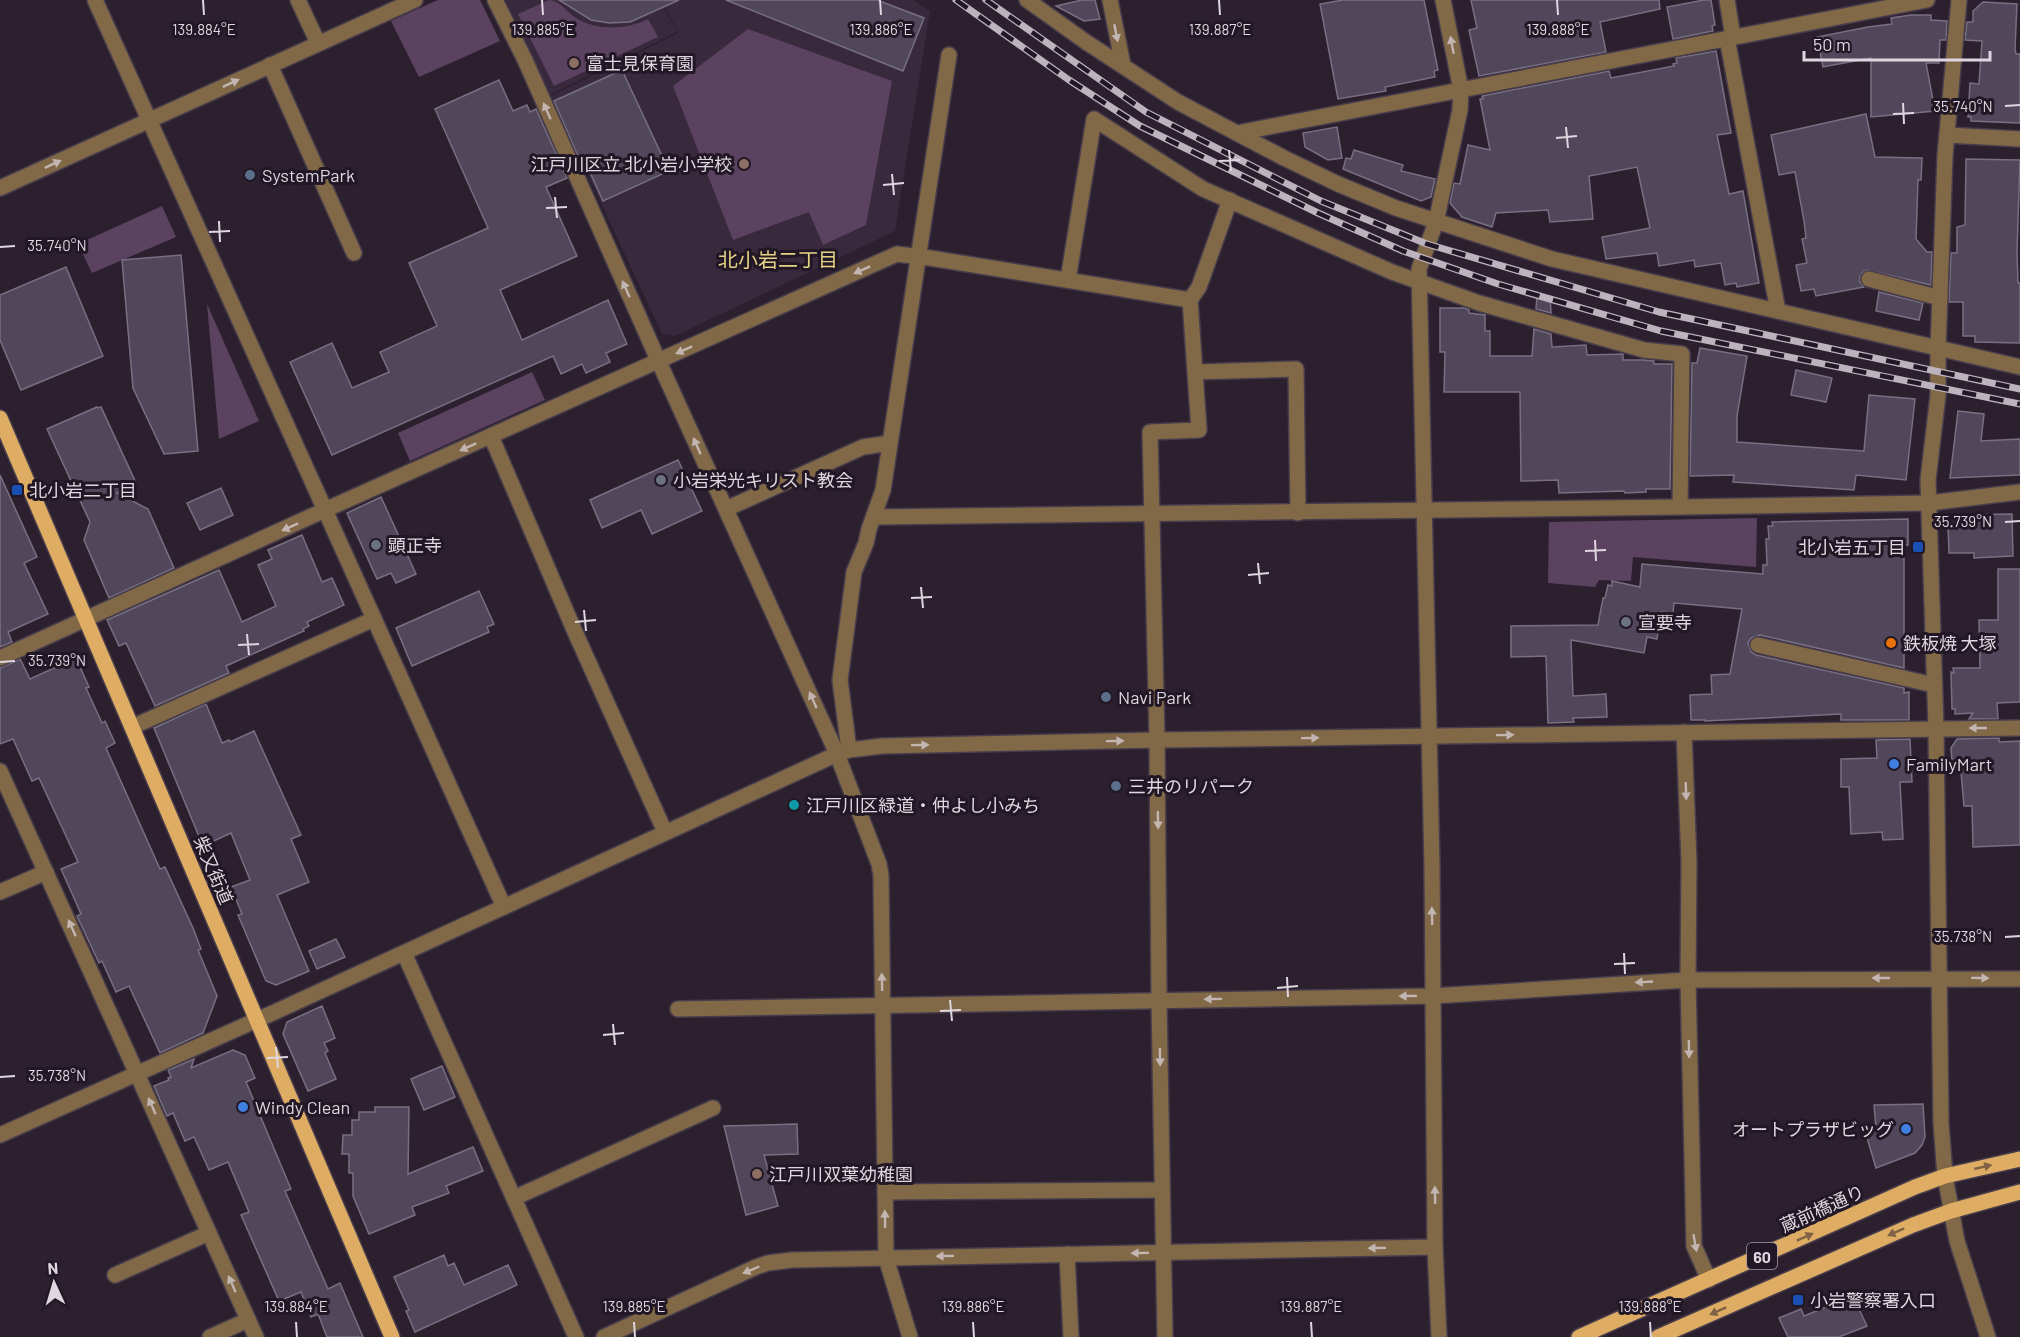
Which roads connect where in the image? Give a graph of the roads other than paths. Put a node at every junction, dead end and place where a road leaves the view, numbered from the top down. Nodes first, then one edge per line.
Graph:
1 (95, 0) edge
2 (298, 0) edge
3 (415, 0) edge
4 (495, 0) edge
5 (1027, 0) edge
6 (1110, 0) edge
7 (1443, 0) edge
8 (1727, 0) edge
9 (1927, 0) edge
10 (1959, 0) edge
11 (1730, 38) junction
12 (318, 43) junction
13 (949, 55) dead end
14 (270, 65) junction
15 (1123, 65) junction
16 (1461, 90) junction
17 (148, 120) junction
18 (1237, 133) junction
19 (1947, 135) junction
20 (2020, 139) edge
21 (0, 188) edge
22 (1230, 200) junction
23 (1436, 222) junction
24 (354, 253) dead end
25 (917, 256) junction
26 (1869, 279) dead end
27 (1068, 280) junction
28 (1420, 281) junction
29 (1940, 298) junction
30 (1185, 299) junction
31 (1778, 311) junction
32 (1938, 349) junction
33 (659, 362) junction
34 (2020, 367) edge
35 (1195, 372) junction
36 (0, 418) edge
37 (491, 436) junction
38 (890, 443) junction
39 (2020, 492) edge
40 (1929, 503) junction
41 (1680, 507) junction
42 (726, 509) junction
43 (325, 510) junction
44 (1424, 512) junction
45 (1298, 513) junction
46 (1151, 515) junction
47 (874, 517) junction
48 (85, 618) junction
49 (374, 619) junction
50 (1758, 645) dead end
51 (0, 658) edge
52 (1935, 685) junction
53 (132, 727) junction
54 (1936, 728) junction
55 (2020, 729) edge
56 (1684, 732) junction
57 (1429, 737) junction
58 (1157, 740) junction
59 (849, 750) junction
60 (0, 771) edge
61 (665, 832) junction
62 (46, 872) junction
63 (0, 892) edge
64 (504, 907) junction
65 (404, 953) junction
66 (1940, 978) junction
67 (2020, 979) edge
68 (1688, 980) junction
69 (1433, 996) junction
70 (1159, 1000) junction
71 (882, 1005) junction
72 (678, 1009) dead end
73 (256, 1020) junction
74 (137, 1072) junction
75 (713, 1108) dead end
76 (0, 1134) edge
77 (2020, 1159) edge
78 (1946, 1176) junction
79 (1162, 1191) junction
80 (885, 1192) junction
81 (2020, 1192) edge
82 (514, 1198) junction
83 (1951, 1210) junction
84 (209, 1233) junction
85 (1435, 1247) junction
86 (1163, 1252) junction
87 (1067, 1254) junction
88 (886, 1258) junction
89 (115, 1275) dead end
90 (1709, 1280) junction
91 (248, 1320) junction
92 (210, 1337) edge
93 (256, 1337) edge
94 (392, 1337) edge
95 (576, 1337) edge
96 (604, 1337) edge
97 (910, 1337) edge
98 (1071, 1337) edge
99 (1165, 1337) edge
100 (1439, 1337) edge
101 (1579, 1337) edge
102 (1658, 1337) edge
103 (1988, 1337) edge

1 - 17 street
2 - 12 street
3 - 12 street
33 -> 4 street
5 - 15 street
6 -> 15 street
16 -> 7 street
8 - 11 street
9 - 11 street
10 - 19 street
11 - 16 street
11 - 31 street
12 - 14 street
13 - 25 street
17 -> 14 street
14 - 24 street
15 - 18 street
16 - 18 street
16 - 23 street
21 -> 17 street
17 - 43 street
18 - 23 street
19 - 20 street
19 - 29 street
22 - 27 street
22 - 28 street
22 - 30 street
23 - 28 street
23 - 31 street
25 - 27 street
25 -> 33 street
25 - 38 street
26 - 29 street
27 - 30 street
28 - 41 street
28 - 44 street
29 - 32 street
30 - 35 street
31 - 32 street
32 - 34 street
32 - 40 street
33 - 37 street
42 -> 33 street
35 - 45 street
35 - 46 street
36 - 48 main road, 柴又街道
37 -> 43 street
37 - 61 street
38 - 42 street
38 - 47 street
39 - 40 street
40 - 41 street
40 - 52 street
41 - 44 street
59 -> 42 street
43 -> 48 street
43 - 49 street
44 - 45 street
44 - 57 street
45 - 46 street
46 - 47 street
46 - 58 street
47 - 59 street
48 - 51 street
48 - 53 main road, 柴又街道
49 - 53 street
49 - 64 street
50 - 52 street
52 - 54 street
53 - 73 main road, 柴又街道
55 -> 54 street
54 - 56 street
54 - 66 street
57 -> 56 street
56 -> 68 street
58 -> 57 street
69 -> 57 street
59 -> 58 street
58 -> 70 street
59 - 61 street
71 -> 59 street
60 - 62 street
61 - 64 street
62 - 63 street
74 -> 62 street
64 - 65 street
65 - 73 street
65 - 82 street
66 -> 67 street
66 -> 68 street
66 - 78 street
68 -> 69 street
68 -> 90 street
69 -> 70 street
85 -> 69 street
70 - 71 street
70 -> 79 street
71 - 72 street
71 - 80 street
73 - 74 street
73 - 94 main road, 柴又街道
74 - 76 street
84 -> 74 street
75 - 82 street
78 -> 77 main road, 蔵前橋通り / 60
78 - 83 street
90 -> 78 main road, 蔵前橋通り / 60
79 - 80 street
79 - 86 street
88 -> 80 street
81 - 83 main road, 60
82 - 95 street
83 -> 102 main road, 60
83 - 103 street
84 - 89 street
91 -> 84 street
85 -> 86 street
85 - 100 street
86 -> 87 street
86 - 99 street
87 -> 88 street
87 - 98 street
88 -> 96 street
88 - 97 street
90 - 101 main road, 蔵前橋通り / 60
91 - 92 street
91 - 93 street

